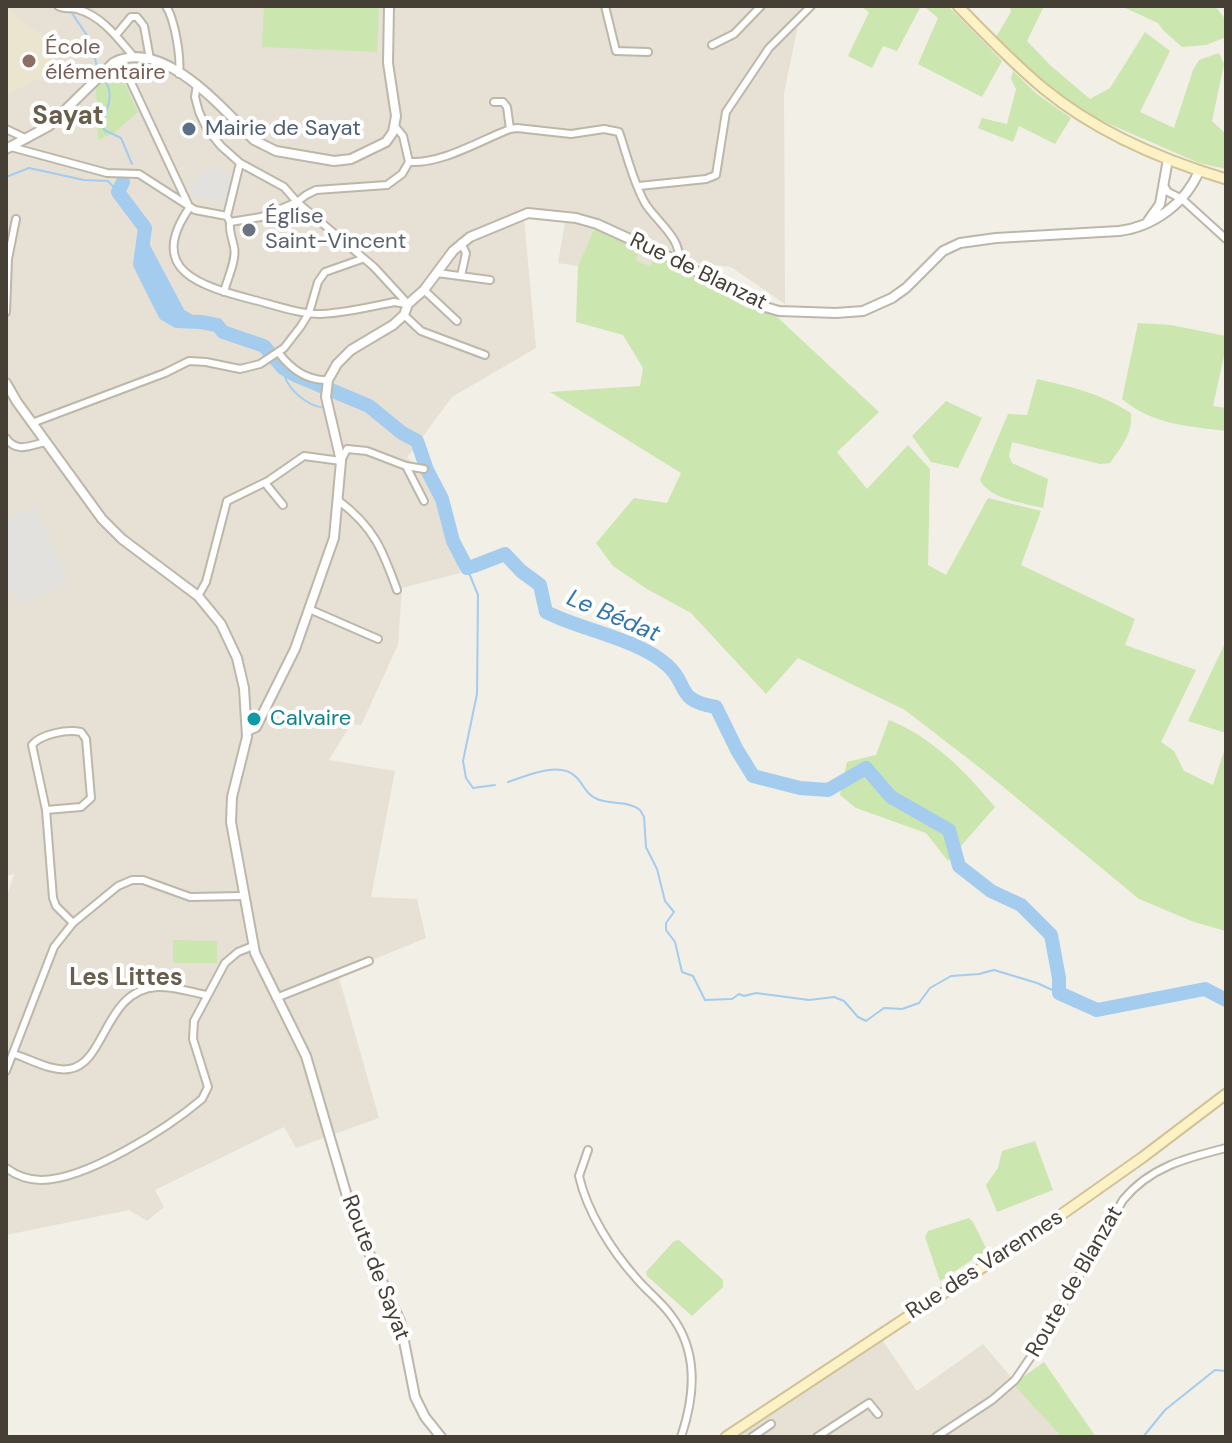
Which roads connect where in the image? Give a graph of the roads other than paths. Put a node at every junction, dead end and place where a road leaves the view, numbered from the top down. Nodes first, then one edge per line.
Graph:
1 (166, 6) edge
2 (389, 6) edge
3 (605, 6) edge
4 (761, 6) edge
5 (811, 6) edge
6 (958, 6) edge
7 (61, 8) edge
8 (116, 35) junction
9 (712, 45) dead end
10 (648, 52) dead end
11 (133, 56) junction
12 (120, 59) junction
13 (150, 59) junction
14 (179, 74) junction
15 (197, 84) junction
16 (494, 102) dead end
17 (395, 126) junction
18 (6, 129) edge
19 (510, 129) junction
20 (27, 139) junction
21 (8, 148) edge
22 (1168, 159) junction
23 (409, 162) junction
24 (240, 163) junction
25 (1199, 171) junction
26 (1226, 179) edge
27 (1163, 184) junction
28 (639, 186) junction
29 (1182, 199) junction
30 (297, 202) junction
31 (190, 207) junction
32 (16, 219) dead end
33 (228, 219) junction
34 (1145, 224) junction
35 (6, 226) edge
36 (16, 228) junction
37 (1226, 239) edge
38 (461, 243) junction
39 (362, 259) junction
40 (7, 260) edge
41 (678, 261) junction
42 (437, 273) junction
43 (461, 276) junction
44 (490, 280) dead end
45 (7, 283) edge
46 (424, 290) junction
47 (224, 292) junction
48 (408, 304) junction
49 (6, 312) edge
50 (309, 313) junction
51 (404, 315) junction
52 (457, 321) dead end
53 (274, 354) junction
54 (485, 355) dead end
55 (6, 383) edge
56 (327, 386) junction
57 (17, 402) junction
58 (6, 404) edge
59 (32, 423) junction
60 (336, 437) junction
61 (6, 438) edge
62 (45, 442) junction
63 (347, 449) junction
64 (341, 461) junction
65 (406, 466) junction
66 (424, 469) dead end
67 (265, 483) junction
68 (339, 501) junction
69 (424, 501) dead end
70 (283, 505) dead end
71 (397, 590) dead end
72 (198, 596) junction
73 (309, 609) junction
74 (378, 639) dead end
75 (247, 731) junction
76 (46, 810) junction
77 (244, 896) junction
78 (73, 923) junction
79 (253, 946) junction
80 (369, 961) dead end
81 (206, 995) junction
82 (276, 998) junction
83 (14, 1054) junction
84 (6, 1071) edge
85 (1226, 1094) edge
86 (1226, 1148) edge
87 (588, 1150) dead end
88 (6, 1168) edge
89 (878, 1414) dead end
90 (771, 1424) dead end
91 (737, 1427) junction
92 (441, 1437) edge
93 (681, 1437) edge
94 (716, 1437) edge
95 (726, 1437) edge
96 (752, 1437) edge
97 (817, 1437) edge
98 (936, 1437) edge

1 - 14 street
2 - 17 street
3 - 10 street
4 - 9 street
5 - 28 street
6 - 22 main road
7 - 8 street
8 - 11 street
8 - 13 street
11 - 12 street
11 - 13 street
12 - 20 street
12 - 31 street
13 - 14 street
14 - 15 street
15 - 17 street
15 - 24 street
16 - 19 street
17 - 23 street
18 - 20 street
19 - 23 street
19 - 28 street
20 - 21 street
21 - 31 street
22 - 25 main road
22 - 27 street
23 - 30 street
24 - 30 street
24 - 33 street
25 - 26 main road
25 - 29 street, Rue de Blanzat
27 - 29 street
27 - 34 street
28 - 41 street
29 - 34 street, Rue de Blanzat
29 - 37 street
30 - 33 street
30 - 39 street
31 - 33 street
31 - 47 street
32 - 36 street
33 - 47 street
34 - 41 street, Rue de Blanzat
35 - 36 street
36 - 40 street
38 - 41 street, Rue de Blanzat
38 - 42 street, Rue de Blanzat
38 - 43 street
39 - 48 street
39 - 50 street
40 - 45 street
42 - 43 street
42 - 46 street, Rue de Blanzat
43 - 44 street
45 - 49 street
46 - 48 street, Rue de Blanzat
46 - 52 street
47 - 50 street
48 - 50 street
48 - 51 street
50 - 53 street
51 - 54 street
51 - 56 street
53 - 56 street
53 - 59 street
55 - 57 street
56 - 60 street
57 - 58 street
57 - 59 street
59 - 62 street
60 - 63 street
60 - 64 street
61 - 62 street
62 - 72 street
63 - 64 street
63 - 65 street
64 - 67 street
64 - 68 street
65 - 66 street
65 - 69 street
67 - 70 street
67 - 72 street
68 - 71 street
68 - 73 street
72 - 75 street
73 - 74 street
73 - 75 street
75 - 77 street, Route de Sayat
76 - 76 street
76 - 78 street
77 - 78 street
77 - 79 street, Route de Sayat
78 - 83 street
79 - 81 street
79 - 82 street, Route de Sayat
80 - 82 street
81 - 83 street
81 - 88 street
82 - 92 street, Route de Sayat
83 - 84 street
85 - 91 main road, Rue des Varennes
86 - 98 street, Route de Blanzat
87 - 93 street
89 - 97 street
90 - 96 street
91 - 94 main road, Rue des Varennes
91 - 95 main road, Rue des Varennes

